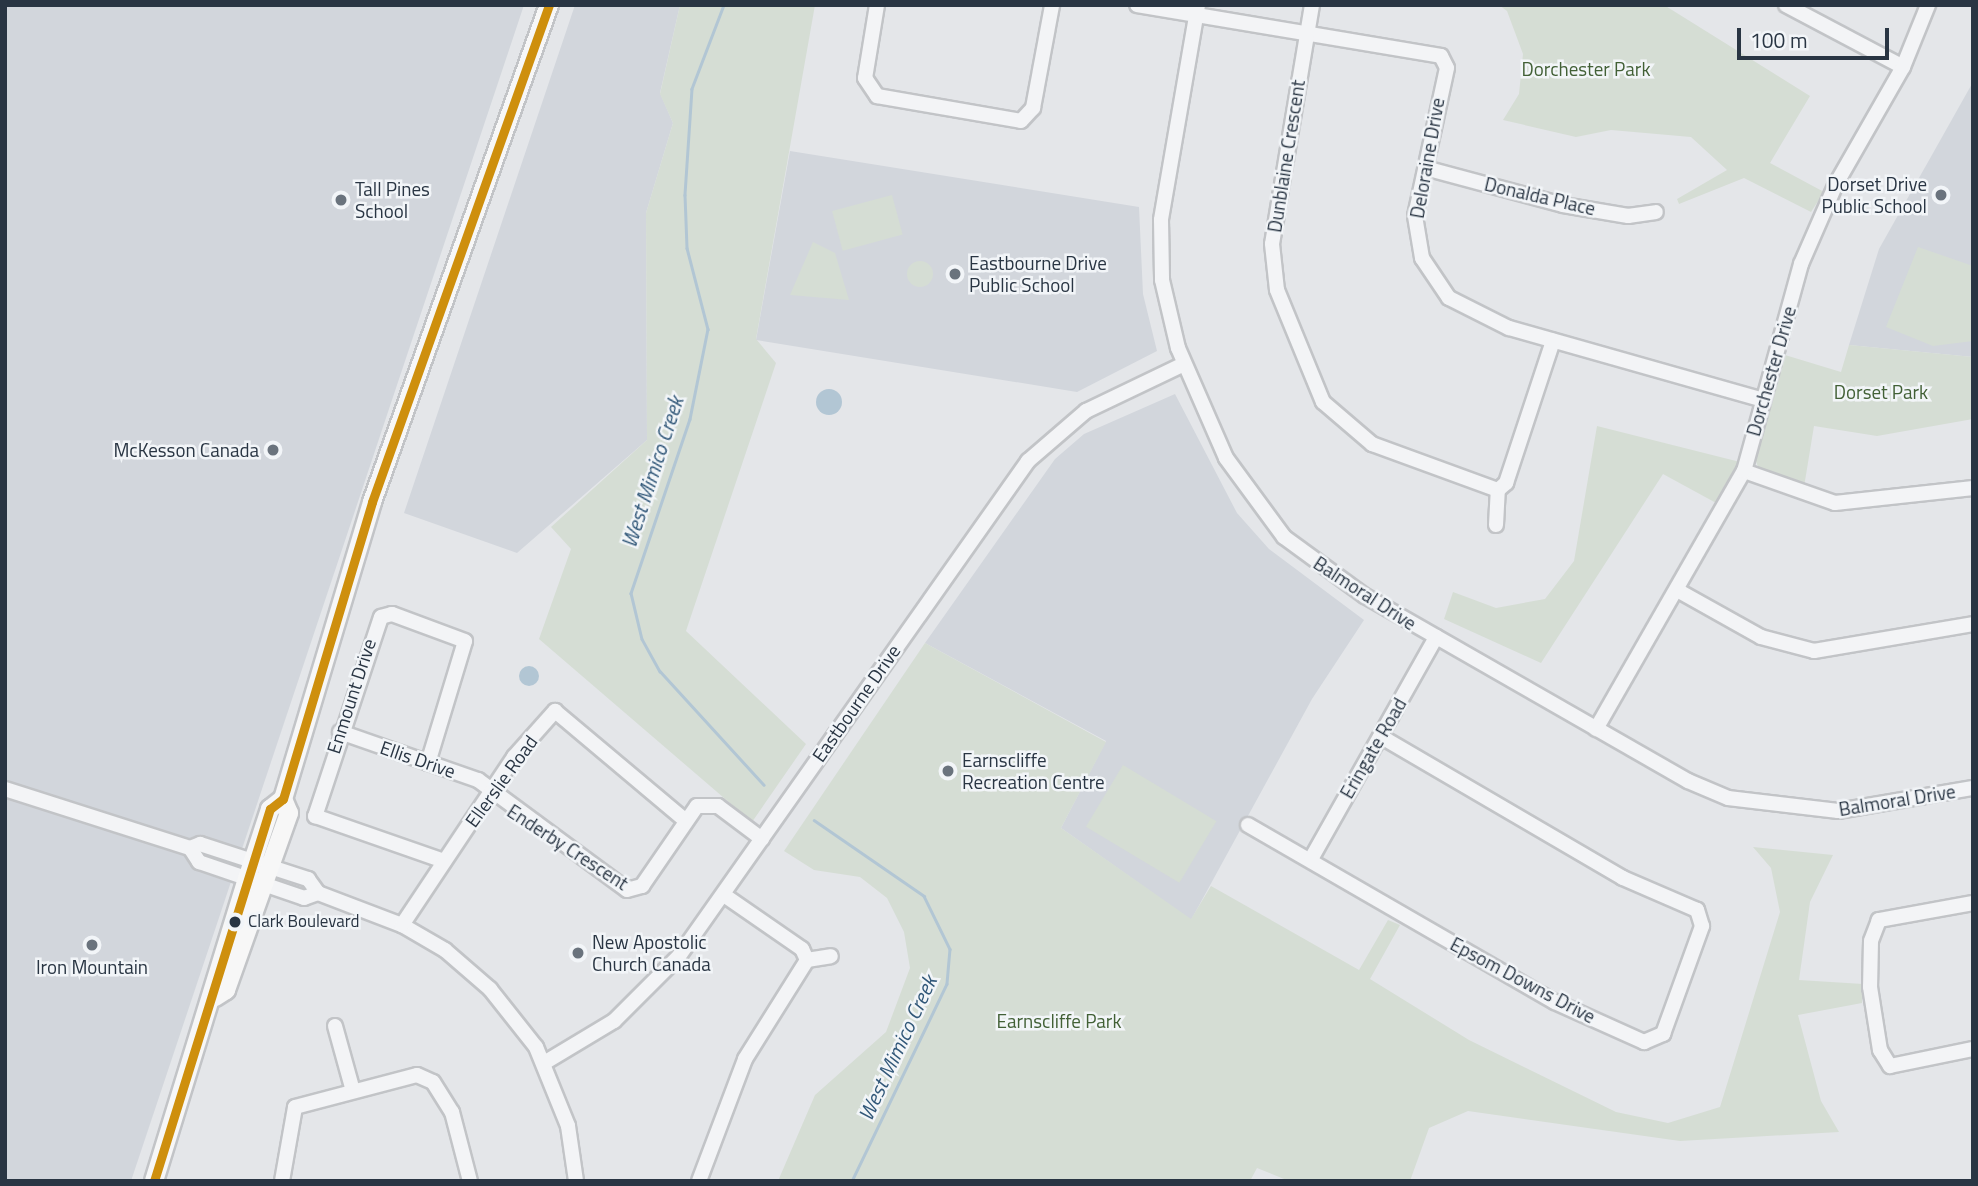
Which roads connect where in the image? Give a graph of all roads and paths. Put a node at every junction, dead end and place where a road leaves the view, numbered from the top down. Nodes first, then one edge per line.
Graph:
1 (549, 5) edge
2 (877, 5) edge
3 (1052, 5) edge
4 (1137, 5) edge
5 (1312, 5) edge
6 (1786, 5) edge
7 (1928, 5) edge
8 (1197, 10) edge
9 (1307, 37) junction
10 (1903, 67) junction
11 (1425, 168) junction
12 (1656, 212) dead end
13 (1553, 341) junction
14 (1184, 364) junction
15 (1763, 400) junction
16 (1744, 471) junction
17 (1973, 488) edge
18 (1497, 491) junction
19 (1496, 525) dead end
20 (1677, 590) junction
21 (1973, 624) edge
22 (1436, 638) junction
23 (1596, 729) junction
24 (340, 733) junction
25 (1380, 736) junction
26 (428, 763) junction
27 (1973, 788) edge
28 (5, 789) edge
29 (492, 792) junction
30 (283, 799) junction
31 (685, 820) junction
32 (1248, 825) dead end
33 (762, 839) junction
34 (190, 848) junction
35 (1311, 859) junction
36 (253, 861) junction
37 (444, 861) junction
38 (270, 867) junction
39 (247, 879) junction
40 (264, 884) junction
41 (318, 893) junction
42 (724, 895) junction
43 (1973, 903) edge
44 (402, 925) junction
45 (831, 956) dead end
46 (807, 960) junction
47 (215, 997) junction
48 (335, 1026) dead end
49 (1973, 1049) edge
50 (544, 1063) junction
51 (353, 1091) junction
52 (153, 1181) edge
53 (282, 1181) edge
54 (470, 1181) edge
55 (576, 1181) edge
56 (699, 1181) edge

1 - 30 main road
2 - 3 street
4 - 8 street, Deloraine Drive
5 - 9 street, Dunblaine Crescent
6 - 10 street
7 - 10 street, Dorchester Drive
8 - 9 street, Deloraine Drive
8 - 14 street, Balmoral Drive
9 - 11 street, Deloraine Drive
9 - 18 street, Dunblaine Crescent
10 - 15 street, Dorchester Drive
11 - 12 street, Donalda Place
11 - 13 street, Deloraine Drive
13 - 15 street, Deloraine Drive
13 - 18 street
14 - 22 street, Balmoral Drive
14 - 33 street, Eastbourne Drive
15 - 16 street, Dorchester Drive
16 - 17 street
16 - 20 street, Dorchester Drive
18 - 19 street
20 - 21 street
20 - 23 street, Dorchester Drive
22 - 23 street, Balmoral Drive
22 - 25 street, Eringate Road
23 - 27 street, Balmoral Drive
24 - 26 street, Ellis Drive
24 - 26 street, Enmount Drive
24 - 37 street, Enmount Drive
25 - 35 street, Eringate Road
25 - 35 street, Epsom Downs Drive
26 - 29 street, Ellis Drive
28 - 34 street
29 - 31 street, Enderby Crescent
29 - 31 street, Ellerslie Road
29 - 37 street, Ellerslie Road
30 - 36 main road
30 - 38 main road
31 - 33 street
32 - 35 street, Epsom Downs Drive
33 - 42 street, Eastbourne Drive
34 - 36 street
34 - 39 street
36 - 38 street
36 - 39 main road
37 - 44 street, Ellerslie Road
38 - 40 main road
38 - 41 street
39 - 40 street
39 - 47 main road
40 - 41 street
40 - 47 main road
41 - 44 street
42 - 46 street
42 - 50 street, Eastbourne Drive
43 - 49 street
44 - 50 street
45 - 46 street
46 - 56 street
47 - 52 main road
48 - 51 street
50 - 55 street
51 - 53 street
51 - 54 street

